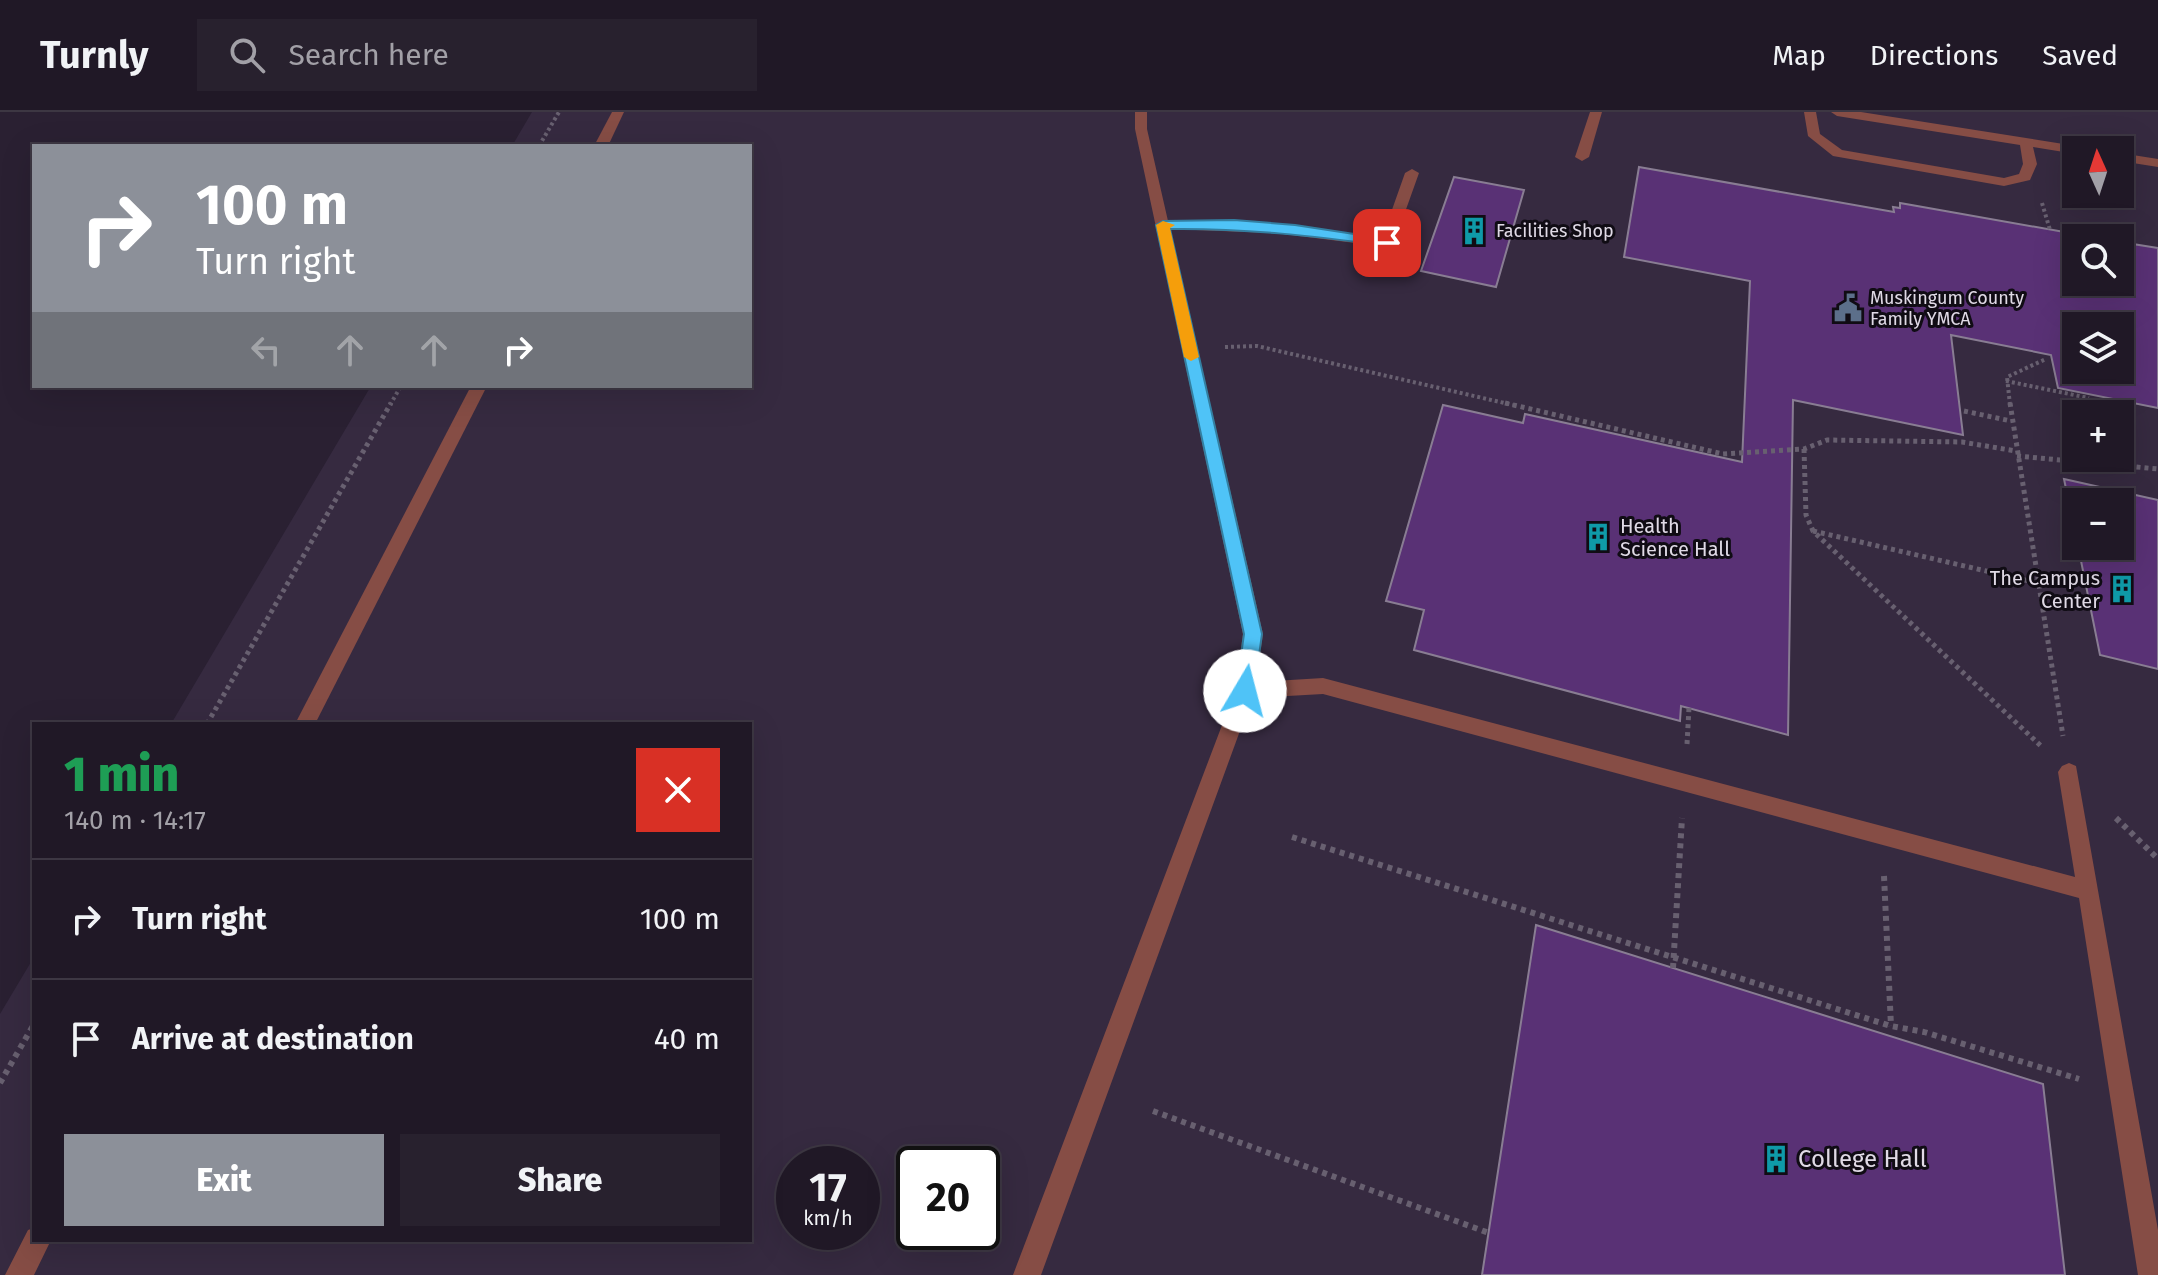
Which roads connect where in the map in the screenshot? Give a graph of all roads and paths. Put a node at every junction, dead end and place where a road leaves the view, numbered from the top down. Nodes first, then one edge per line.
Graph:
1 (559, 112) edge
2 (618, 112) edge
3 (1141, 112) edge
4 (1596, 112) edge
5 (1810, 112) edge
6 (1837, 112) edge
7 (2026, 142) junction
8 (540, 144) edge
9 (602, 144) edge
10 (2062, 148) edge
11 (1582, 157) dead end
12 (2134, 159) edge
13 (2158, 163) edge
14 (1412, 173) dead end
15 (2042, 202) dead end
16 (1163, 225) junction
17 (2050, 230) dead end
18 (1225, 347) dead end
19 (2046, 359) dead end
20 (2006, 381) junction
21 (400, 388) edge
22 (478, 388) edge
23 (2089, 398) dead end
24 (1964, 411) dead end
25 (2011, 421) junction
26 (1804, 449) junction
27 (2017, 454) junction
28 (2158, 469) edge
29 (1813, 531) junction
30 (2038, 583) junction
31 (1245, 691) junction
32 (1689, 708) dead end
33 (208, 722) edge
34 (306, 722) edge
35 (2069, 772) junction
36 (1684, 781) junction
37 (1883, 835) junction
38 (1292, 837) dead end
39 (2158, 859) edge
40 (2089, 891) junction
41 (1673, 958) junction
42 (1673, 968) dead end
43 (1891, 1026) junction
44 (32, 1027) edge
45 (0, 1083) edge
46 (2121, 1092) junction
47 (1153, 1111) dead end
48 (1489, 1233) dead end
49 (37, 1242) edge
50 (19, 1275) edge
51 (1027, 1275) edge
52 (2152, 1275) edge

1 - 8 path
2 - 9 lane
3 - 16 lane
4 - 11 lane
5 - 7 lane
6 - 7 lane
7 - 10 lane
12 - 13 lane
14 - 16 lane
15 - 17 path
16 - 31 lane
18 - 26 path
19 - 20 path
20 - 23 path
20 - 25 path
21 - 33 path
22 - 34 lane
24 - 25 path
25 - 27 path
26 - 27 path
26 - 29 path
27 - 28 path
27 - 30 path
29 - 30 path
29 - 35 path
30 - 35 path
31 - 36 lane
31 - 51 lane
32 - 36 path
35 - 39 path
35 - 40 lane
36 - 37 lane
36 - 41 path
37 - 40 lane
37 - 43 path
38 - 41 path
40 - 46 lane
41 - 42 path
41 - 43 path
43 - 46 path
44 - 45 path
46 - 52 lane
47 - 48 path
49 - 50 lane

